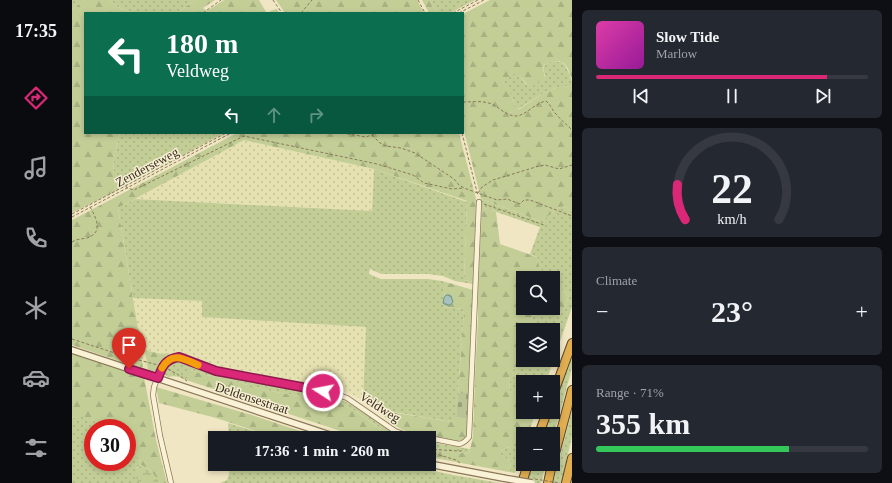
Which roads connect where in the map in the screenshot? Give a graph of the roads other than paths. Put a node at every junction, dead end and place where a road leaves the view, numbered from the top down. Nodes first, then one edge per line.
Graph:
1 (479, 202) road end
2 (572, 343) edge
3 (72, 350) edge
4 (560, 376) edge
5 (158, 378) junction
6 (572, 390) edge
7 (324, 431) edge
8 (395, 431) edge
9 (560, 436) edge
10 (436, 440) edge
11 (572, 458) edge
12 (436, 465) edge
13 (526, 471) edge
14 (551, 471) edge
15 (171, 483) edge
16 (522, 483) edge
17 (532, 483) edge
18 (548, 483) edge
19 (566, 483) edge

1 - 10 street, Veldweg
2 - 4 highway
3 - 5 street, Deldensestraat
5 - 7 street, Deldensestraat
5 - 8 street, Veldweg
5 - 15 street
6 - 9 highway
11 - 19 highway
12 - 17 street, bridge
13 - 16 highway
14 - 18 highway

